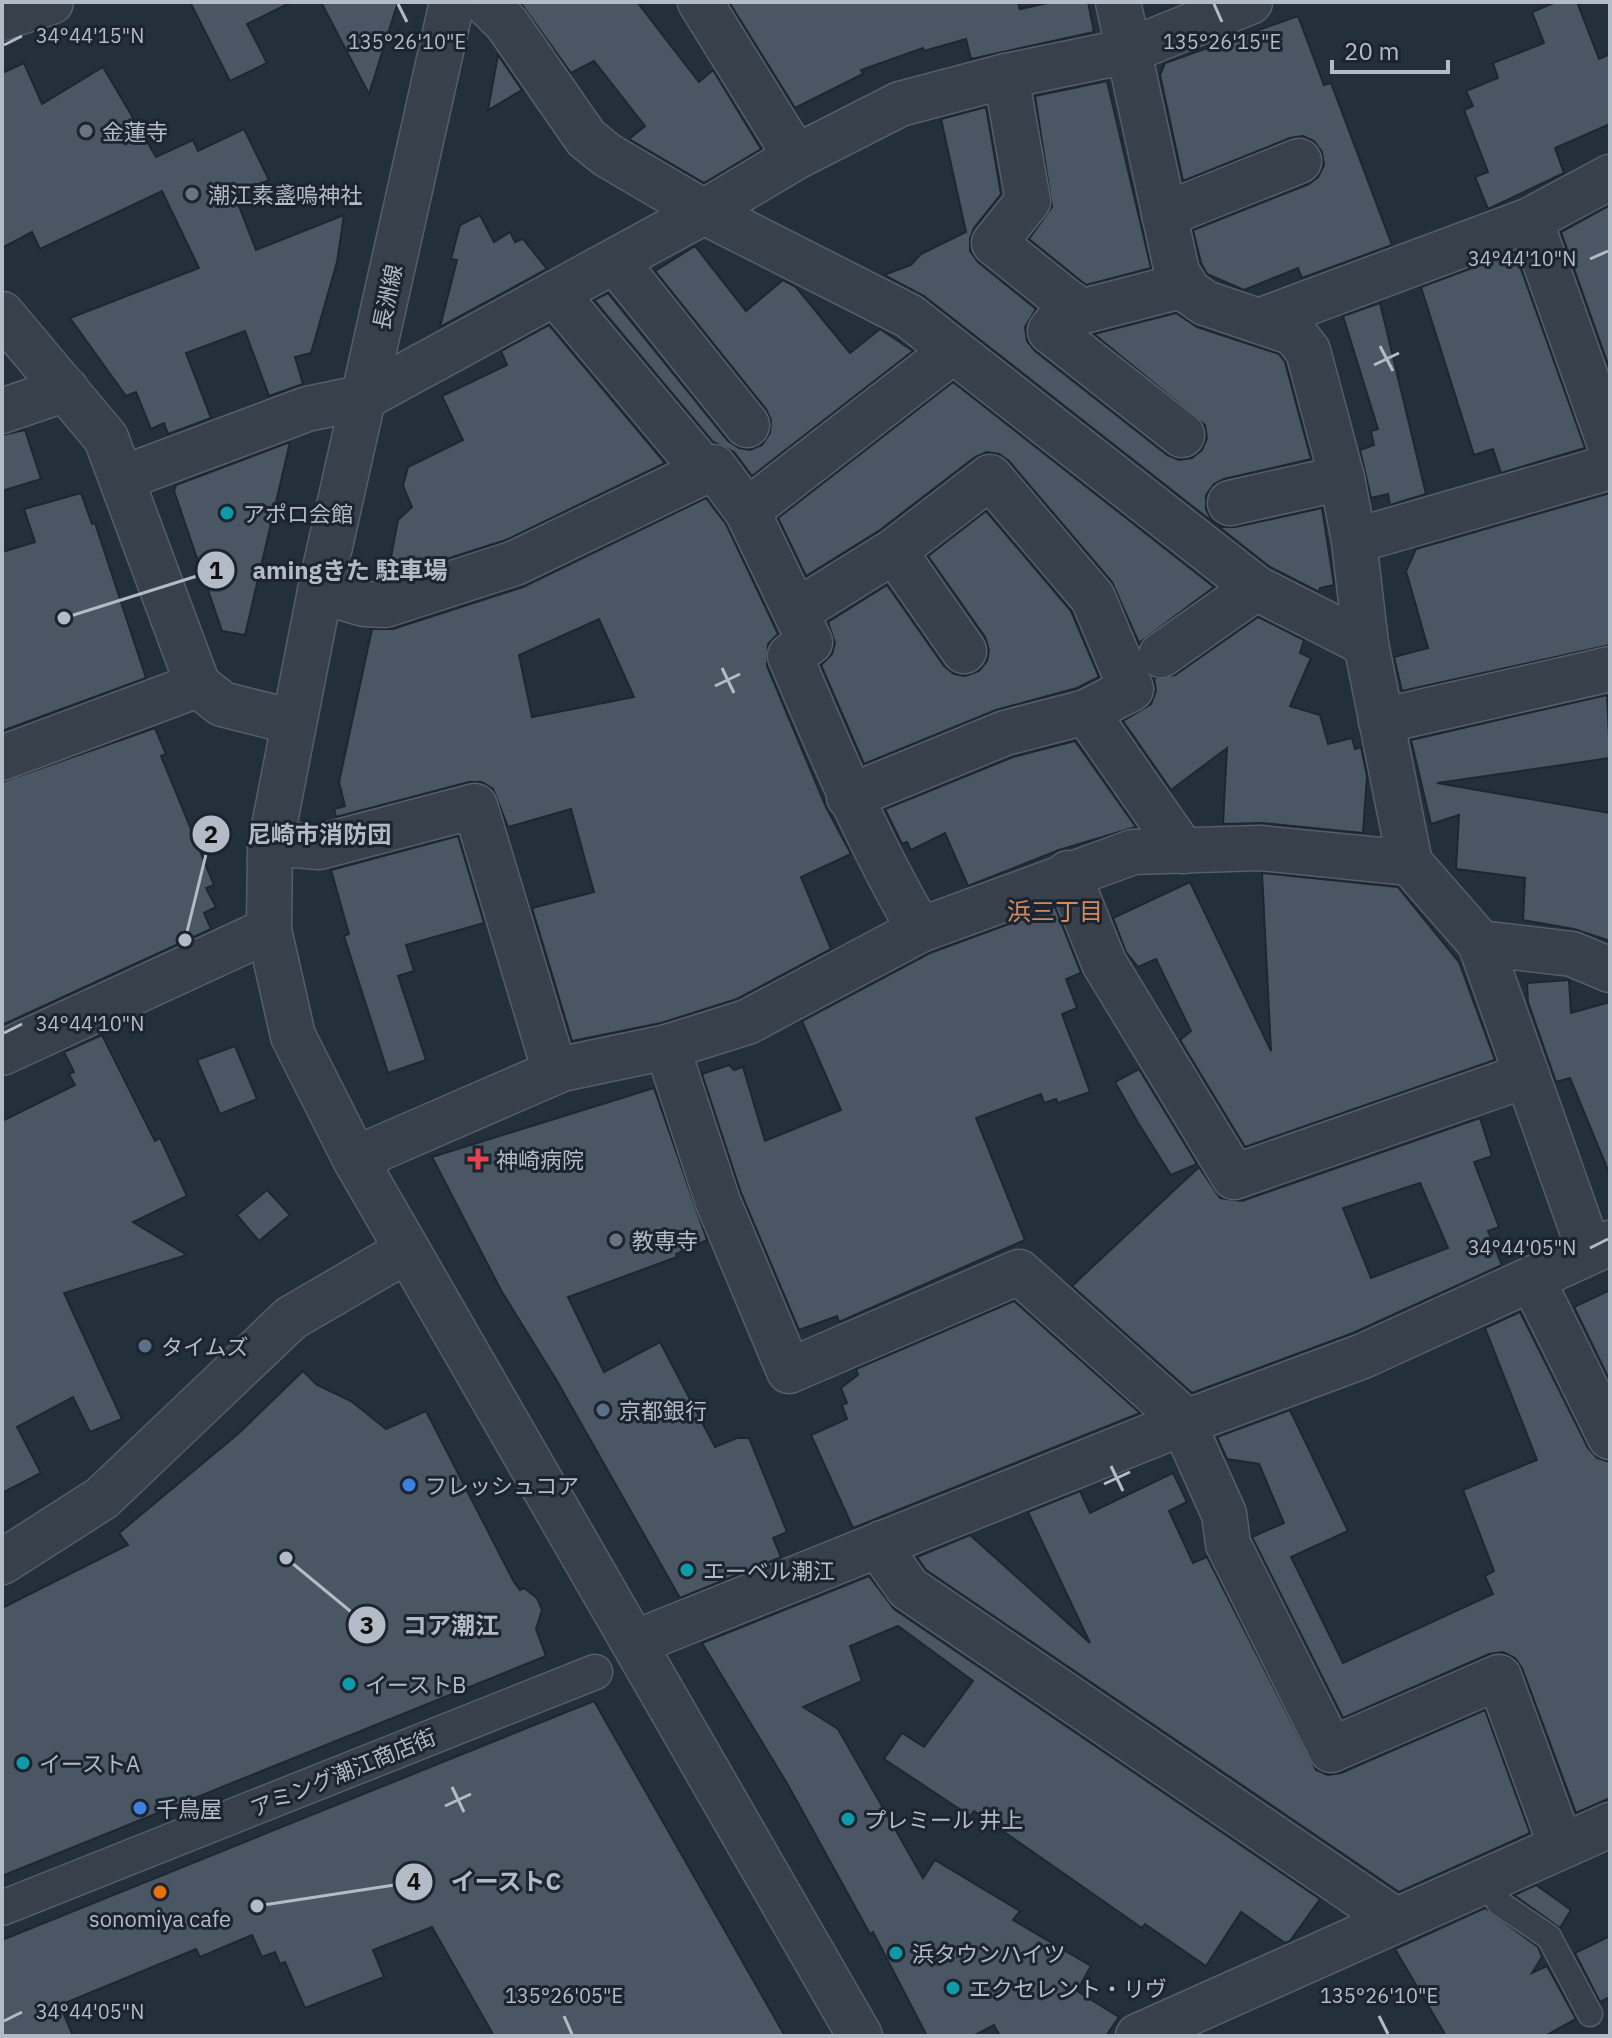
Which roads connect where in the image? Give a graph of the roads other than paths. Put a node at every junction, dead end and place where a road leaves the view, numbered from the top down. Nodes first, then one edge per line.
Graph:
1 (51, 2) edge
2 (452, 2) edge
3 (485, 2) edge
4 (700, 2) edge
5 (1118, 2) edge
6 (1250, 2) edge
7 (2, 18) edge
8 (1128, 51) junction
9 (1006, 76) junction
10 (796, 157) junction
11 (1299, 161) dead end
12 (1610, 177) edge
13 (704, 212) junction
14 (1164, 215) junction
15 (1530, 220) junction
16 (615, 261) junction
17 (1185, 285) junction
18 (555, 293) junction
19 (1071, 304) junction
20 (2, 314) edge
21 (1259, 321) junction
22 (953, 351) junction
23 (66, 389) junction
24 (365, 397) junction
25 (2, 411) edge
26 (747, 425) dead end
27 (1182, 435) dead end
28 (1610, 445) edge
29 (1610, 467) edge
30 (705, 471) junction
31 (123, 478) junction
32 (1342, 478) junction
33 (1230, 503) dead end
34 (747, 511) junction
35 (1354, 541) junction
36 (894, 551) junction
37 (1256, 588) junction
38 (320, 591) junction
39 (796, 612) junction
40 (1366, 644) junction
41 (964, 651) dead end
42 (1161, 655) dead end
43 (1610, 669) edge
44 (198, 685) junction
45 (1086, 712) junction
46 (1381, 721) junction
47 (293, 722) junction
48 (2, 758) edge
49 (849, 797) junction
50 (270, 843) junction
51 (1183, 851) junction
52 (1410, 863) junction
53 (1068, 873) junction
54 (269, 930) junction
55 (920, 930) junction
56 (1480, 943) junction
57 (1610, 970) edge
58 (667, 1047) junction
59 (2, 1053) edge
60 (555, 1072) junction
61 (1527, 1075) junction
62 (355, 1159) junction
63 (1600, 1246) edge
64 (406, 1251) junction
65 (1532, 1279) junction
66 (1185, 1423) junction
67 (1610, 1437) edge
68 (882, 1543) junction
69 (2, 1562) edge
70 (634, 1643) junction
71 (595, 1672) dead end
72 (1610, 1825) edge
73 (1561, 1846) junction
74 (1488, 1878) junction
75 (2, 1908) edge
76 (1395, 1920) junction
77 (1590, 2014) dead end
78 (1206, 2022) edge
79 (860, 2036) edge
80 (1138, 2036) edge

1 - 7 street
2 - 24 street, 長洲線
3 - 13 street
4 - 10 street
5 - 8 street
6 - 8 street
8 - 9 street
8 - 14 street
9 - 10 street
9 - 19 street
10 - 13 street
11 - 14 street
12 - 15 street
13 - 16 street
13 - 22 street
14 - 17 street
15 - 21 street
15 - 28 street
16 - 18 street
16 - 26 street
17 - 19 street
17 - 21 street
18 - 24 street
18 - 30 street
19 - 27 street
20 - 23 street
21 - 32 street
22 - 34 street
22 - 37 street
23 - 25 street
23 - 31 street
24 - 31 street
24 - 38 street, 長洲線
29 - 35 street
30 - 34 street
30 - 38 street
31 - 44 street
32 - 33 street
32 - 35 street
34 - 39 street
35 - 40 street
36 - 39 street
36 - 41 street
36 - 45 street
37 - 40 street
37 - 42 street
38 - 47 street, 長洲線
39 - 49 street
40 - 46 street
43 - 46 street
44 - 47 street
44 - 48 street
45 - 49 street
45 - 51 street
46 - 52 street
47 - 50 street, 長洲線
49 - 55 street
50 - 54 street, 長洲線
50 - 60 street
51 - 52 street
51 - 53 street
52 - 56 street
53 - 55 street
53 - 61 street
54 - 59 street
54 - 62 street, 長洲線
55 - 58 street
56 - 57 street
56 - 61 street
58 - 60 street
58 - 66 street
60 - 62 street
61 - 63 street
62 - 64 street, 長洲線
63 - 65 street
64 - 69 street
64 - 70 street, 長洲線
65 - 66 street
65 - 67 street
66 - 68 street
66 - 73 street
68 - 70 street
68 - 76 street
70 - 79 street, 長洲線
71 - 75 street, アミング潮江商店街
72 - 73 street
73 - 74 street
74 - 76 street
74 - 77 lane
76 - 78 street
78 - 80 street

